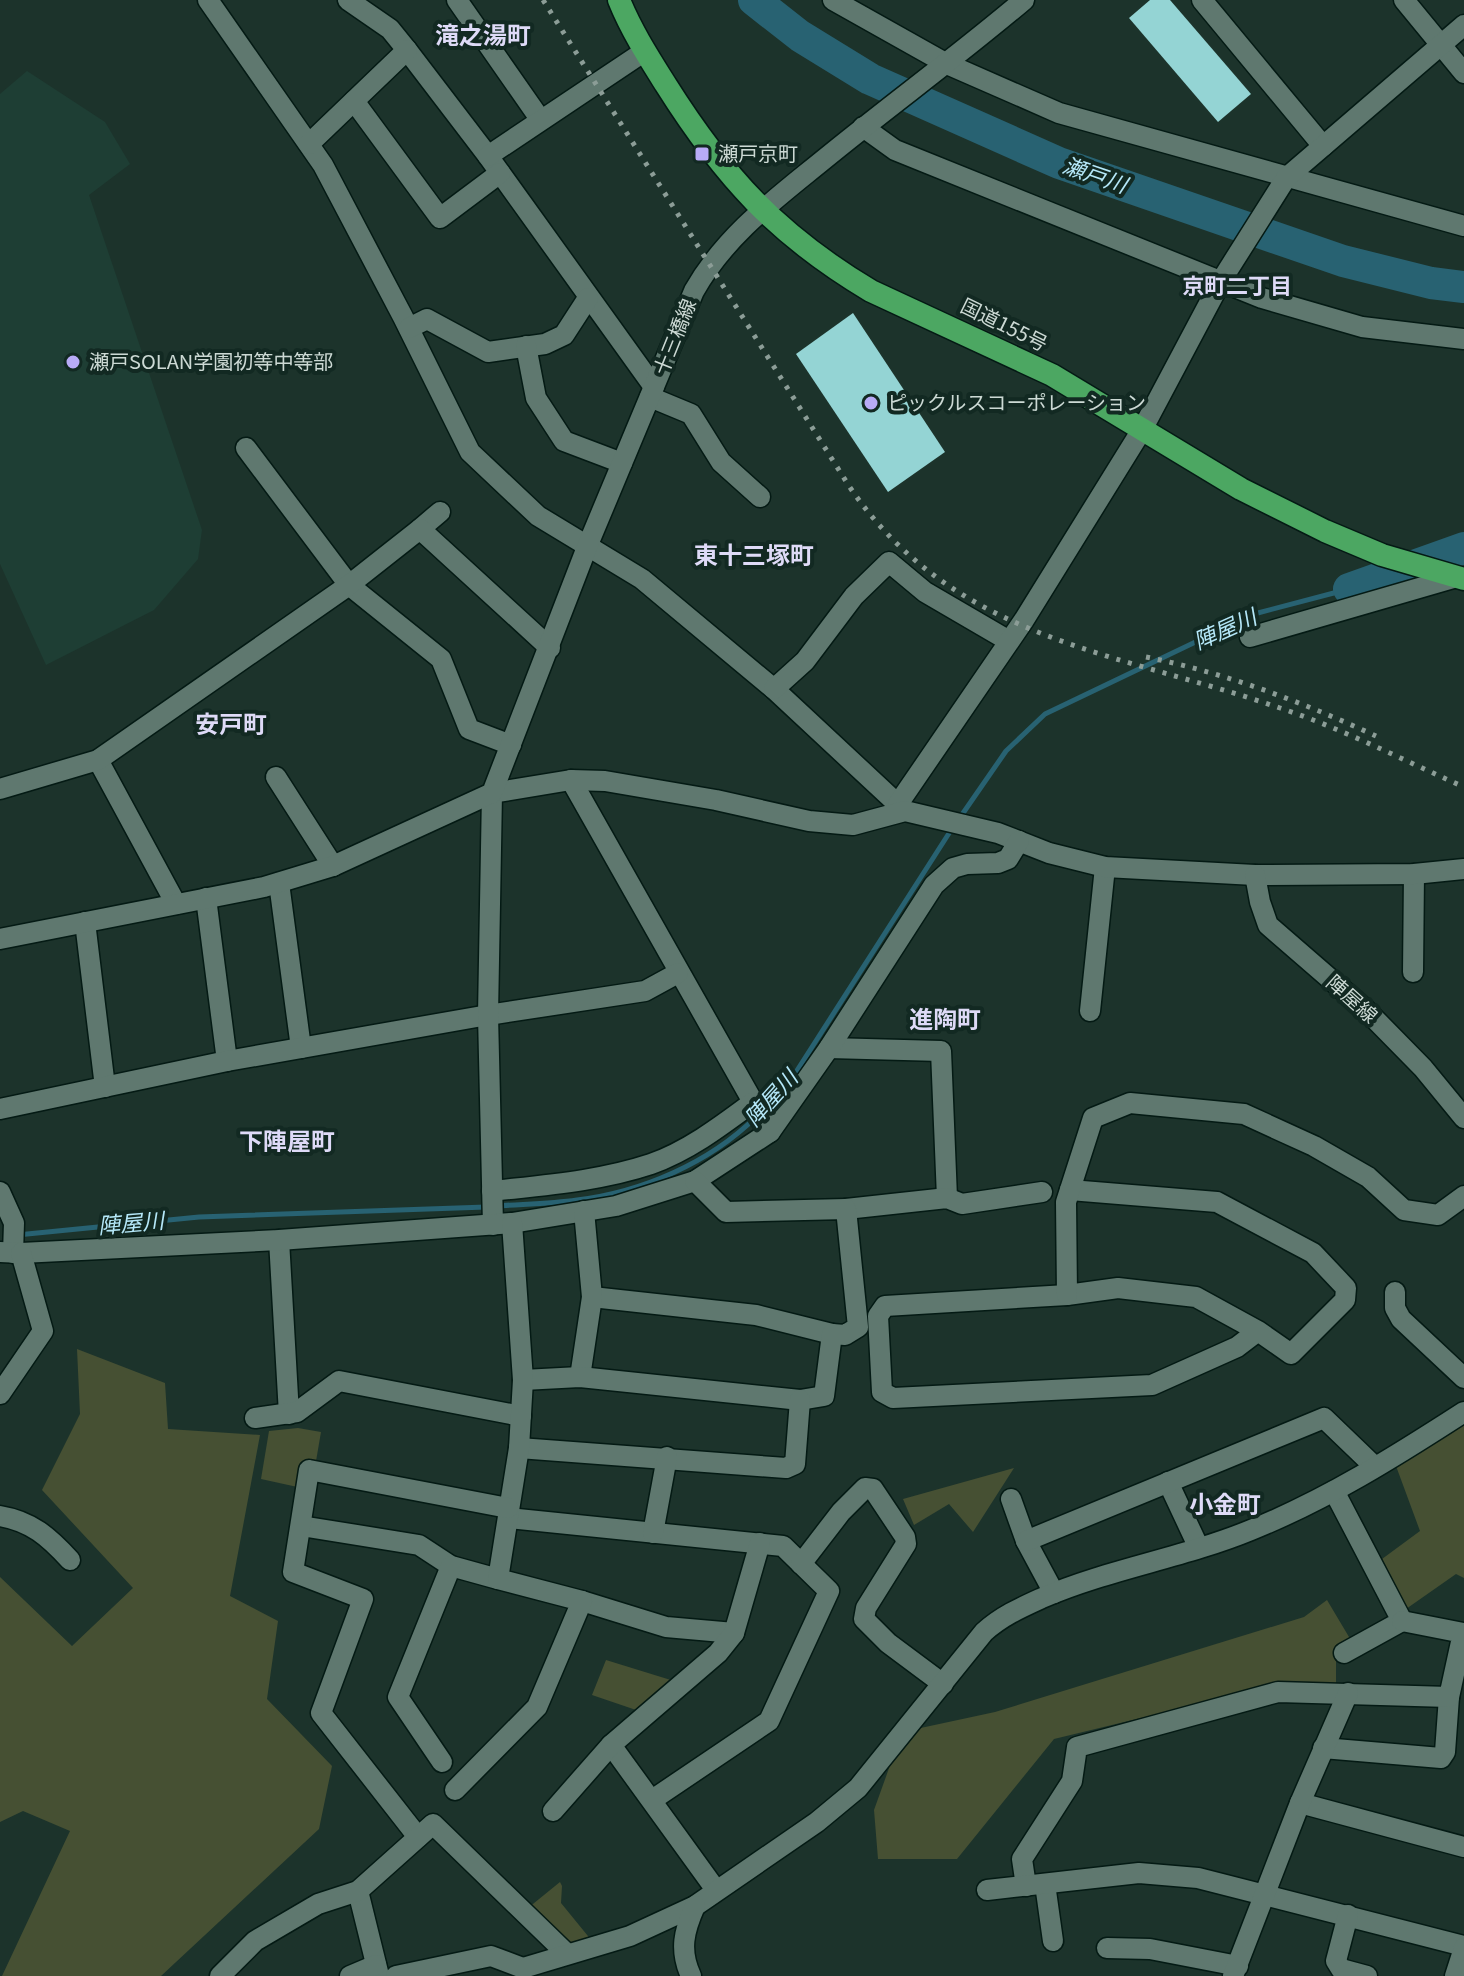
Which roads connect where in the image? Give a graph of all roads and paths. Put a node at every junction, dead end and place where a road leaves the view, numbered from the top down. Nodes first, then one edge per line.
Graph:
1 (348, 0) edge
2 (457, 0) edge
3 (619, 0) edge
4 (833, 0) edge
5 (1202, 0) edge
6 (1404, 0) edge
7 (214, 2) edge
8 (1014, 3) edge
9 (1464, 25) edge
10 (1440, 45) junction
11 (407, 50) junction
12 (645, 51) junction
13 (940, 70) junction
14 (1464, 73) edge
15 (354, 101) junction
16 (540, 119) junction
17 (869, 122) junction
18 (309, 144) junction
19 (1323, 146) junction
20 (494, 165) junction
21 (1282, 184) junction
22 (762, 210) junction
23 (1464, 226) edge
24 (1221, 281) junction
25 (588, 298) junction
26 (409, 328) junction
27 (1464, 339) edge
28 (526, 346) junction
29 (652, 392) junction
30 (1143, 428) junction
31 (246, 448) dead end
32 (622, 463) junction
33 (760, 497) dead end
34 (440, 512) dead end
35 (420, 529) junction
36 (587, 547) junction
37 (1455, 577) edge
38 (349, 585) junction
39 (1250, 637) dead end
40 (1009, 641) junction
41 (550, 648) junction
42 (774, 689) junction
43 (511, 745) junction
44 (98, 760) junction
45 (276, 777) dead end
46 (571, 780) junction
47 (0, 789) edge
48 (492, 793) junction
49 (901, 807) junction
50 (1019, 841) junction
51 (333, 866) junction
52 (1105, 867) junction
53 (1464, 869) edge
54 (1414, 874) junction
55 (1255, 875) junction
56 (279, 883) junction
57 (206, 898) junction
58 (176, 904) junction
59 (85, 922) junction
60 (0, 939) edge
61 (1413, 972) dead end
62 (678, 973) junction
63 (1090, 1011) dead end
64 (488, 1015) junction
65 (301, 1048) junction
66 (829, 1048) junction
67 (227, 1061) junction
68 (105, 1087) junction
69 (0, 1109) edge
70 (761, 1117) junction
71 (1464, 1118) edge
72 (695, 1181) junction
73 (1070, 1190) junction
74 (0, 1192) edge
75 (1042, 1192) dead end
76 (1464, 1196) edge
77 (947, 1198) junction
78 (846, 1209) junction
79 (497, 1210) junction
80 (584, 1211) junction
81 (279, 1240) junction
82 (12, 1246) edge
83 (1395, 1292) dead end
84 (1067, 1295) junction
85 (592, 1297) junction
86 (1258, 1331) junction
87 (832, 1334) junction
88 (580, 1377) junction
89 (1464, 1378) edge
90 (523, 1380) junction
91 (0, 1394) edge
92 (800, 1400) junction
93 (1464, 1412) edge
94 (289, 1414) junction
95 (521, 1416) junction
96 (255, 1418) dead end
97 (519, 1448) junction
98 (667, 1457) junction
99 (1375, 1467) junction
100 (1168, 1482) junction
101 (1334, 1491) junction
102 (1011, 1499) dead end
103 (508, 1513) junction
104 (0, 1516) edge
105 (301, 1526) junction
106 (653, 1533) junction
107 (1026, 1541) junction
108 (760, 1543) junction
109 (1198, 1546) junction
110 (70, 1560) dead end
111 (801, 1564) junction
112 (451, 1566) junction
113 (498, 1579) junction
114 (1054, 1593) junction
115 (582, 1601) junction
116 (1402, 1621) junction
117 (734, 1633) junction
118 (1344, 1653) dead end
119 (943, 1684) junction
120 (1348, 1693) junction
121 (1449, 1697) junction
122 (611, 1745) junction
123 (1323, 1748) junction
124 (442, 1762) dead end
125 (455, 1790) dead end
126 (652, 1800) junction
127 (1300, 1803) junction
128 (553, 1811) dead end
129 (418, 1837) junction
130 (1464, 1847) edge
131 (1035, 1885) junction
132 (716, 1890) junction
133 (987, 1890) dead end
134 (358, 1891) junction
135 (1267, 1894) junction
136 (695, 1906) junction
137 (1348, 1915) junction
138 (1053, 1941) dead end
139 (1464, 1947) edge
140 (1107, 1948) dead end
141 (567, 1954) junction
142 (378, 1970) edge
143 (1236, 1971) edge
144 (220, 1976) edge
145 (350, 1976) edge
146 (396, 1976) edge
147 (691, 1976) edge
148 (1367, 1976) edge
149 (1455, 1976) edge

1 - 11 street
2 - 16 street
3 - 12 highway, 国道155号
4 - 13 street
5 - 19 street
6 - 10 street
7 - 18 street
8 - 13 street, 十三橋線
9 - 10 street
10 - 14 street
10 - 19 street
11 - 15 street
11 - 20 street
12 - 16 street
12 - 22 highway, 国道155号
13 - 17 street, 十三橋線
13 - 21 street
15 - 18 street
15 - 20 street
16 - 20 street
17 - 22 street, 十三橋線
17 - 24 street
18 - 26 street
19 - 21 street
20 - 25 street
21 - 23 street
21 - 24 street
22 - 29 street, 十三橋線
22 - 30 highway, 国道155号
24 - 27 street
24 - 30 street
25 - 28 street
25 - 29 street
26 - 28 street
26 - 36 street
28 - 32 street
29 - 32 street, 十三橋線
29 - 33 street
30 - 37 highway, 国道155号
30 - 40 street
31 - 38 street
32 - 36 street, 十三橋線
34 - 35 street
35 - 38 street
35 - 41 street
36 - 41 street, 十三橋線
36 - 42 street
37 - 39 street
38 - 43 street
38 - 44 street
40 - 42 street
40 - 49 street
41 - 43 street, 十三橋線
42 - 49 street
43 - 48 street, 十三橋線
44 - 47 street
44 - 58 street
45 - 51 street
46 - 48 street
46 - 49 street
46 - 62 street
48 - 51 street
48 - 64 street
49 - 50 street
50 - 52 street
50 - 66 street
51 - 56 street
52 - 55 street
52 - 63 street
53 - 54 street
54 - 55 street
54 - 61 street
55 - 71 street, 陣屋線
56 - 57 street
56 - 65 street
57 - 58 street
57 - 67 street
58 - 59 street
59 - 60 street
59 - 68 street
62 - 64 street
62 - 70 street
64 - 65 street
64 - 79 street
65 - 67 street
66 - 70 street
66 - 77 street
67 - 68 street
68 - 69 street
70 - 72 street
70 - 79 street
72 - 78 street
72 - 80 street
73 - 76 street
73 - 84 street
73 - 86 street
74 - 82 street
75 - 77 street
77 - 78 street
78 - 87 street
79 - 80 street
79 - 81 street
79 - 90 street
80 - 85 street
81 - 82 street
81 - 94 street
82 - 91 street
83 - 89 street
84 - 86 street
84 - 86 street
85 - 87 street
85 - 88 street
87 - 92 street
88 - 90 street
88 - 92 street
90 - 95 street
92 - 98 street
93 - 99 street
94 - 95 street
94 - 96 street
95 - 97 street
97 - 98 street
97 - 103 street
98 - 106 street
99 - 100 street
99 - 101 street
100 - 107 street
100 - 109 street
101 - 109 street
101 - 116 street
102 - 107 street
103 - 105 street
103 - 106 street
103 - 113 street
104 - 110 street
105 - 112 street
105 - 129 street
106 - 108 street
107 - 114 street
108 - 111 street
108 - 117 street
109 - 114 street
111 - 119 street
111 - 126 street
112 - 113 street
112 - 124 street
113 - 115 street
114 - 119 street
115 - 117 street
115 - 125 street
116 - 118 street
116 - 121 street
117 - 122 street
119 - 132 street
120 - 121 street
120 - 123 street
120 - 131 street
121 - 123 street
122 - 126 street
122 - 128 street
123 - 127 street
126 - 132 street
127 - 130 street
127 - 135 street
129 - 134 street
129 - 141 street
131 - 133 street
131 - 135 street
131 - 138 street
132 - 136 street
134 - 142 street
134 - 144 street
135 - 137 street
135 - 143 street
136 - 141 street
136 - 147 street
137 - 139 street
137 - 148 street
139 - 149 street
140 - 143 street
141 - 146 street
142 - 145 street

